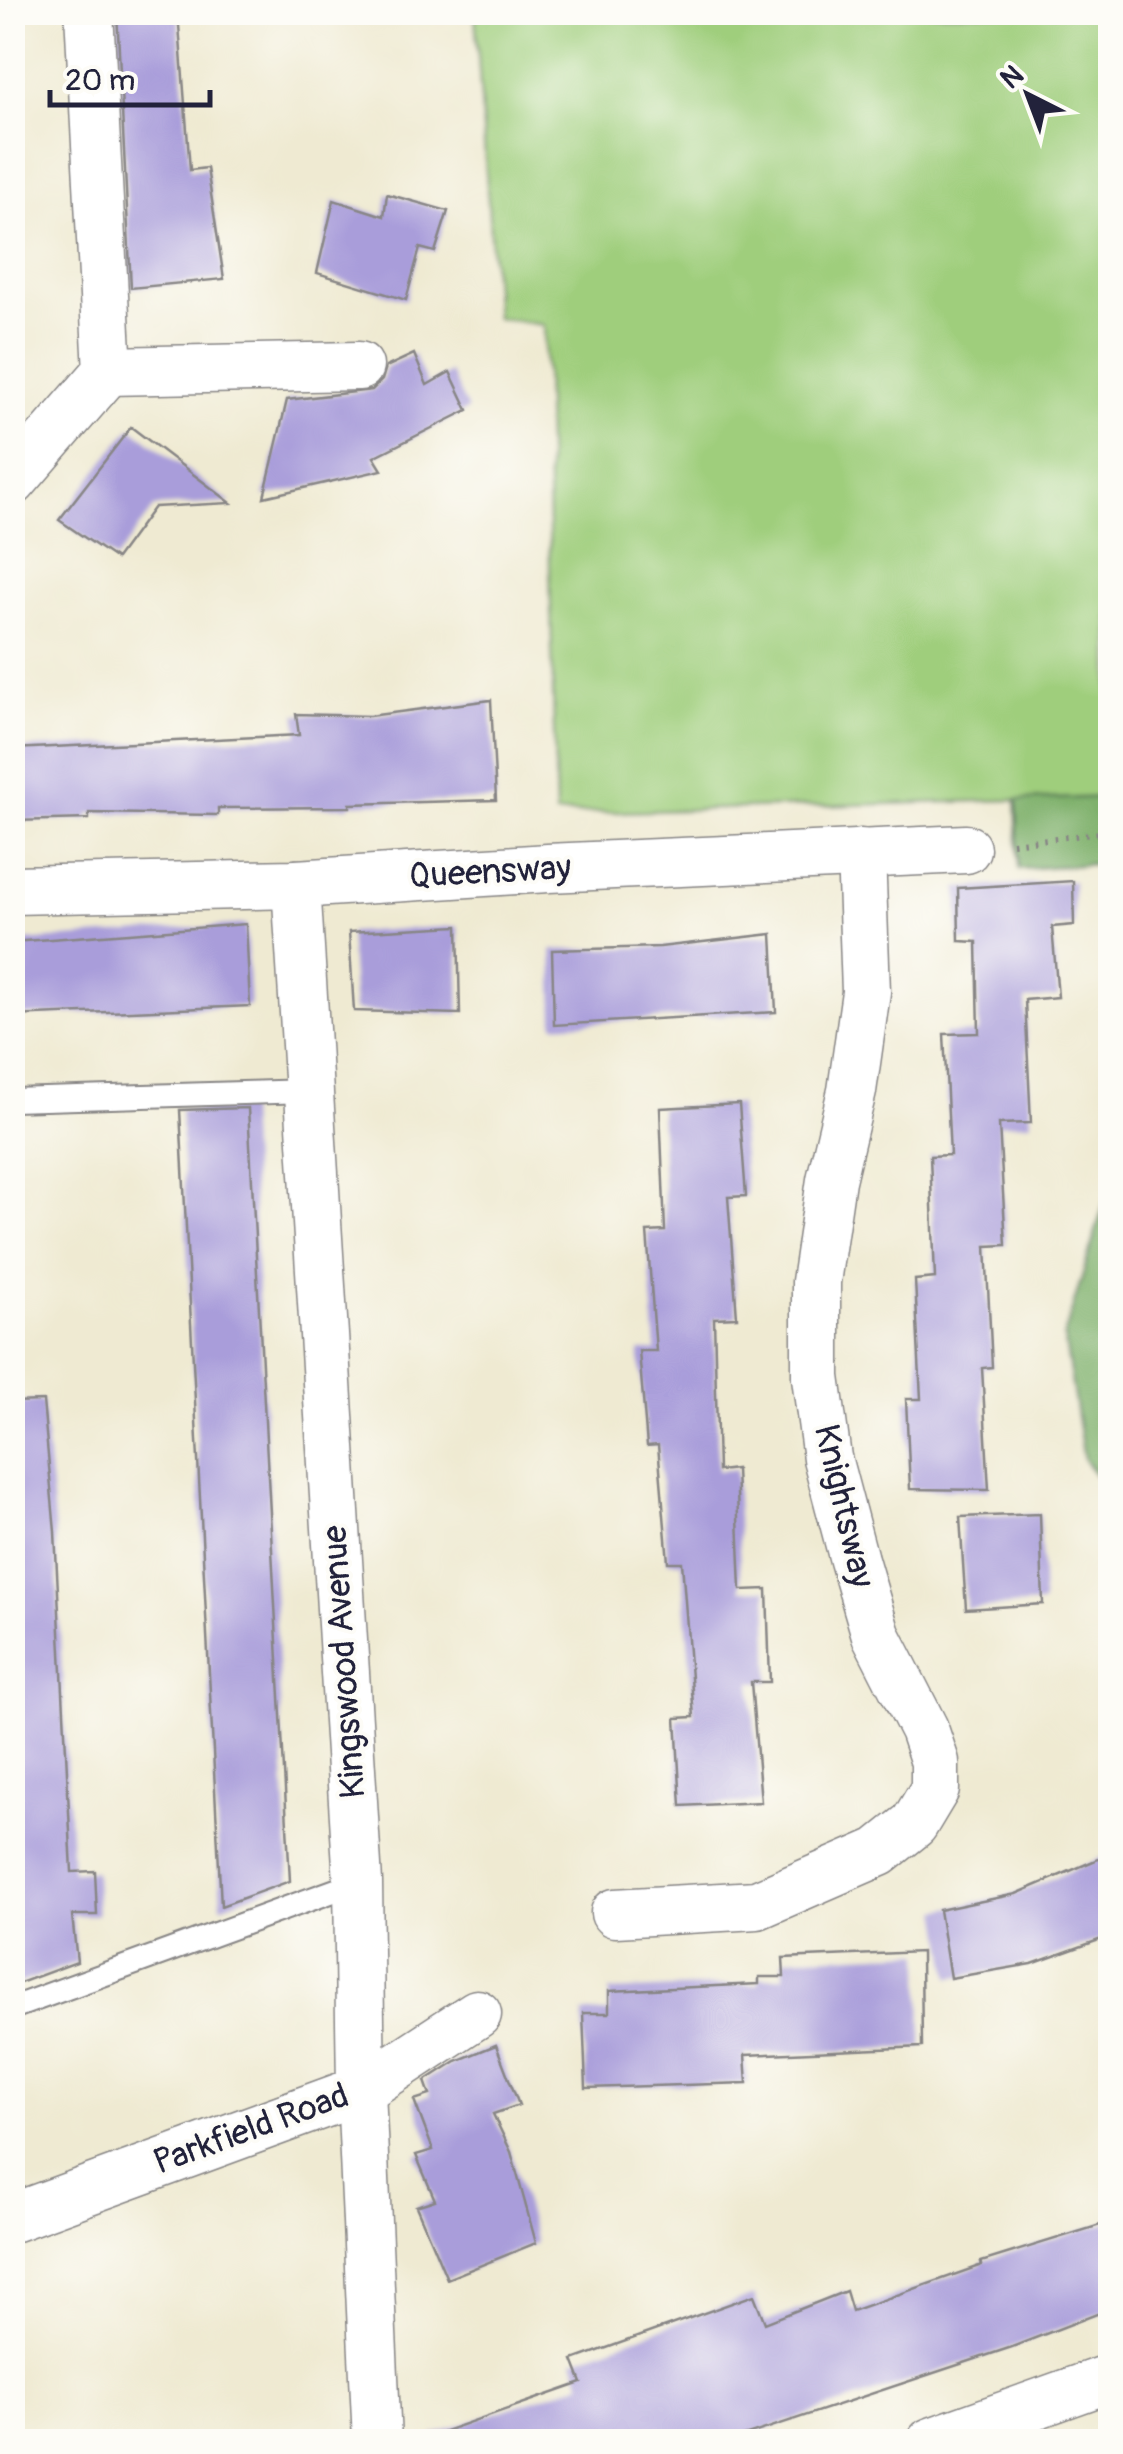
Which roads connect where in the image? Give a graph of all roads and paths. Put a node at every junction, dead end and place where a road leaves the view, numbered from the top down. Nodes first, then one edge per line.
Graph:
1 (89, 12) edge
2 (359, 366) dead end
3 (108, 371) junction
4 (12, 482) edge
5 (1110, 832) edge
6 (966, 849) joint
7 (861, 853) junction
8 (296, 884) junction
9 (12, 890) edge
10 (308, 1091) junction
11 (12, 1100) edge
12 (358, 1882) junction
13 (615, 1913) dead end
14 (12, 2008) edge
15 (476, 2014) dead end
16 (360, 2090) junction
17 (12, 2218) edge
18 (1110, 2378) edge
19 (377, 2442) edge
20 (931, 2442) edge

1 - 3 street
2 - 3 street
3 - 4 street
5 - 6 path
6 - 7 street, Queensway
7 - 8 street, Queensway
7 - 13 street, Knightsway
8 - 9 street, Queensway
8 - 10 street, Kingswood Avenue
10 - 11 lane
10 - 12 street, Kingswood Avenue
12 - 14 lane
12 - 16 street, Kingswood Avenue
15 - 16 street, Parkfield Road
16 - 17 street, Parkfield Road
16 - 19 street, Kingswood Avenue
18 - 20 street

